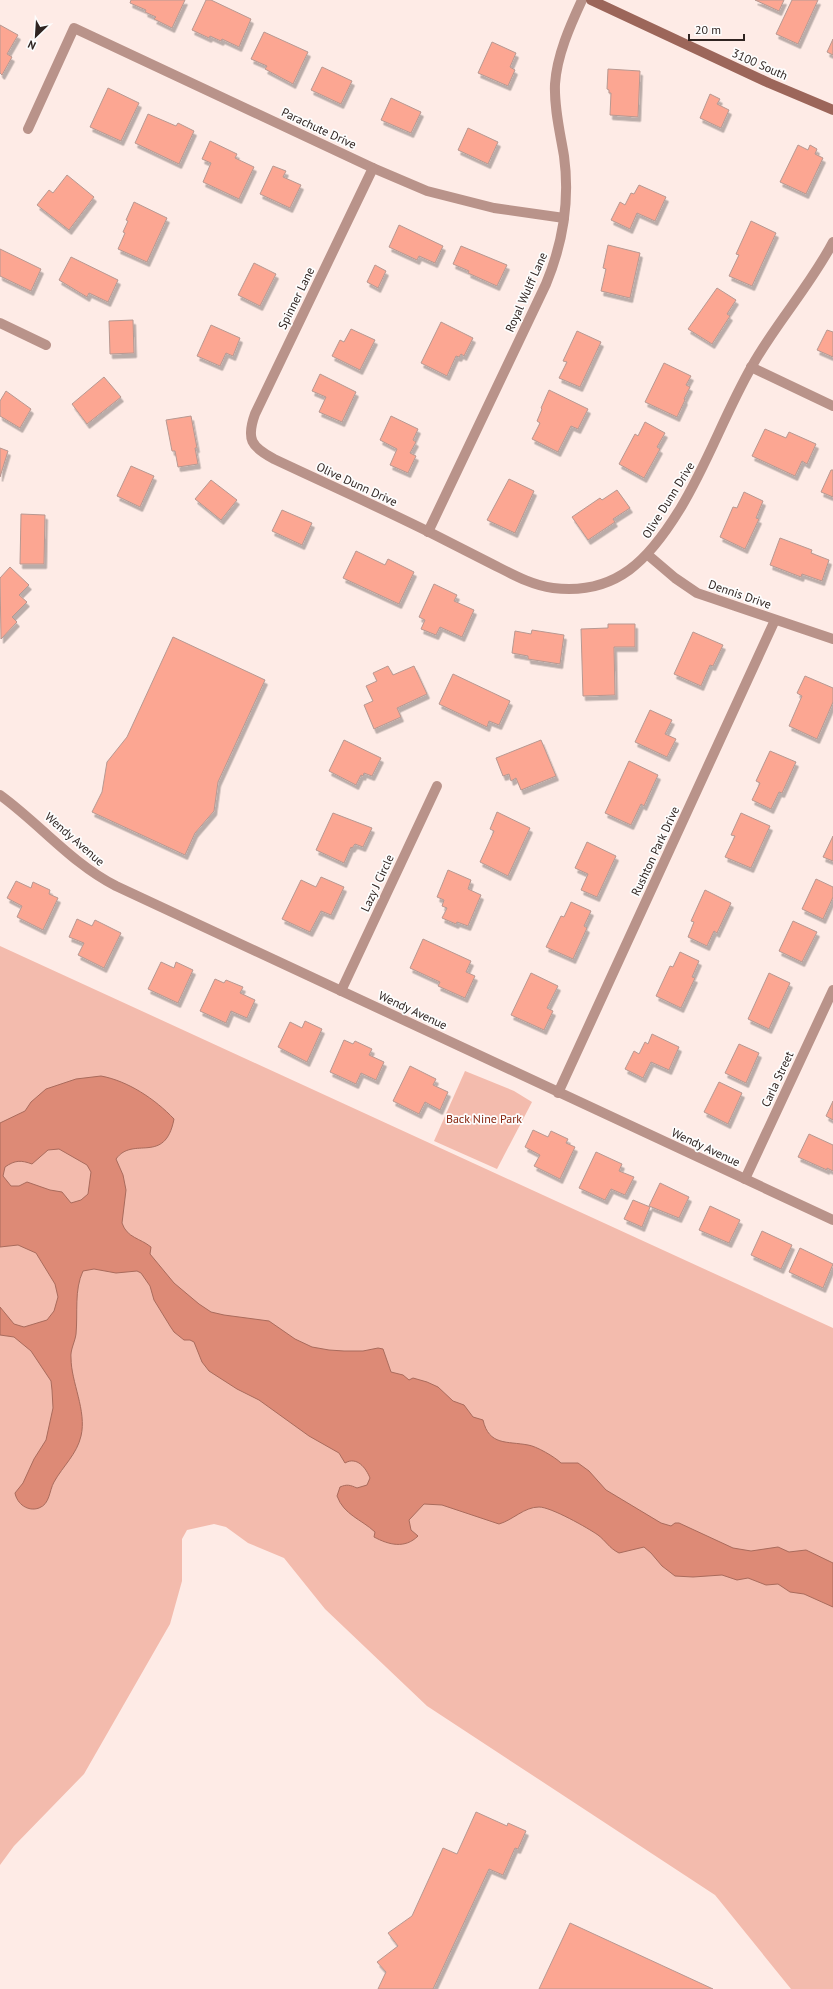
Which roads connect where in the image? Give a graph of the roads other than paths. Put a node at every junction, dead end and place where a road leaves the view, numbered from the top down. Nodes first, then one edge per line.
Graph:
1 (582, 0) edge
2 (591, 0) edge
3 (833, 110) edge
4 (28, 129) dead end
5 (373, 168) junction
6 (564, 218) junction
7 (833, 242) edge
8 (0, 324) edge
9 (46, 345) dead end
10 (751, 368) junction
11 (833, 406) edge
12 (251, 441) joint
13 (428, 532) junction
14 (648, 555) junction
15 (775, 620) junction
16 (833, 639) edge
17 (437, 786) dead end
18 (0, 795) edge
19 (833, 990) edge
20 (341, 991) junction
21 (558, 1093) junction
22 (745, 1179) junction
23 (833, 1220) edge

1 - 6 street, Royal Wulff Lane
2 - 3 main road, 3100 South
4 - 5 street, Parachute Drive
5 - 6 street, Parachute Drive
5 - 12 street, Spinner Lane
6 - 13 street, Royal Wulff Lane
7 - 10 street, Olive Dunn Drive
8 - 9 street
10 - 11 street
10 - 14 street, Olive Dunn Drive
12 - 13 street, Olive Dunn Drive
13 - 14 street, Olive Dunn Drive
14 - 15 street, Dennis Drive
15 - 16 street, Dennis Drive
15 - 21 street, Rushton Park Drive
17 - 20 street, Lazy J Circle
18 - 20 street, Wendy Avenue
19 - 22 street, Carla Street
20 - 21 street, Wendy Avenue
21 - 22 street, Wendy Avenue
22 - 23 street, Wendy Avenue

